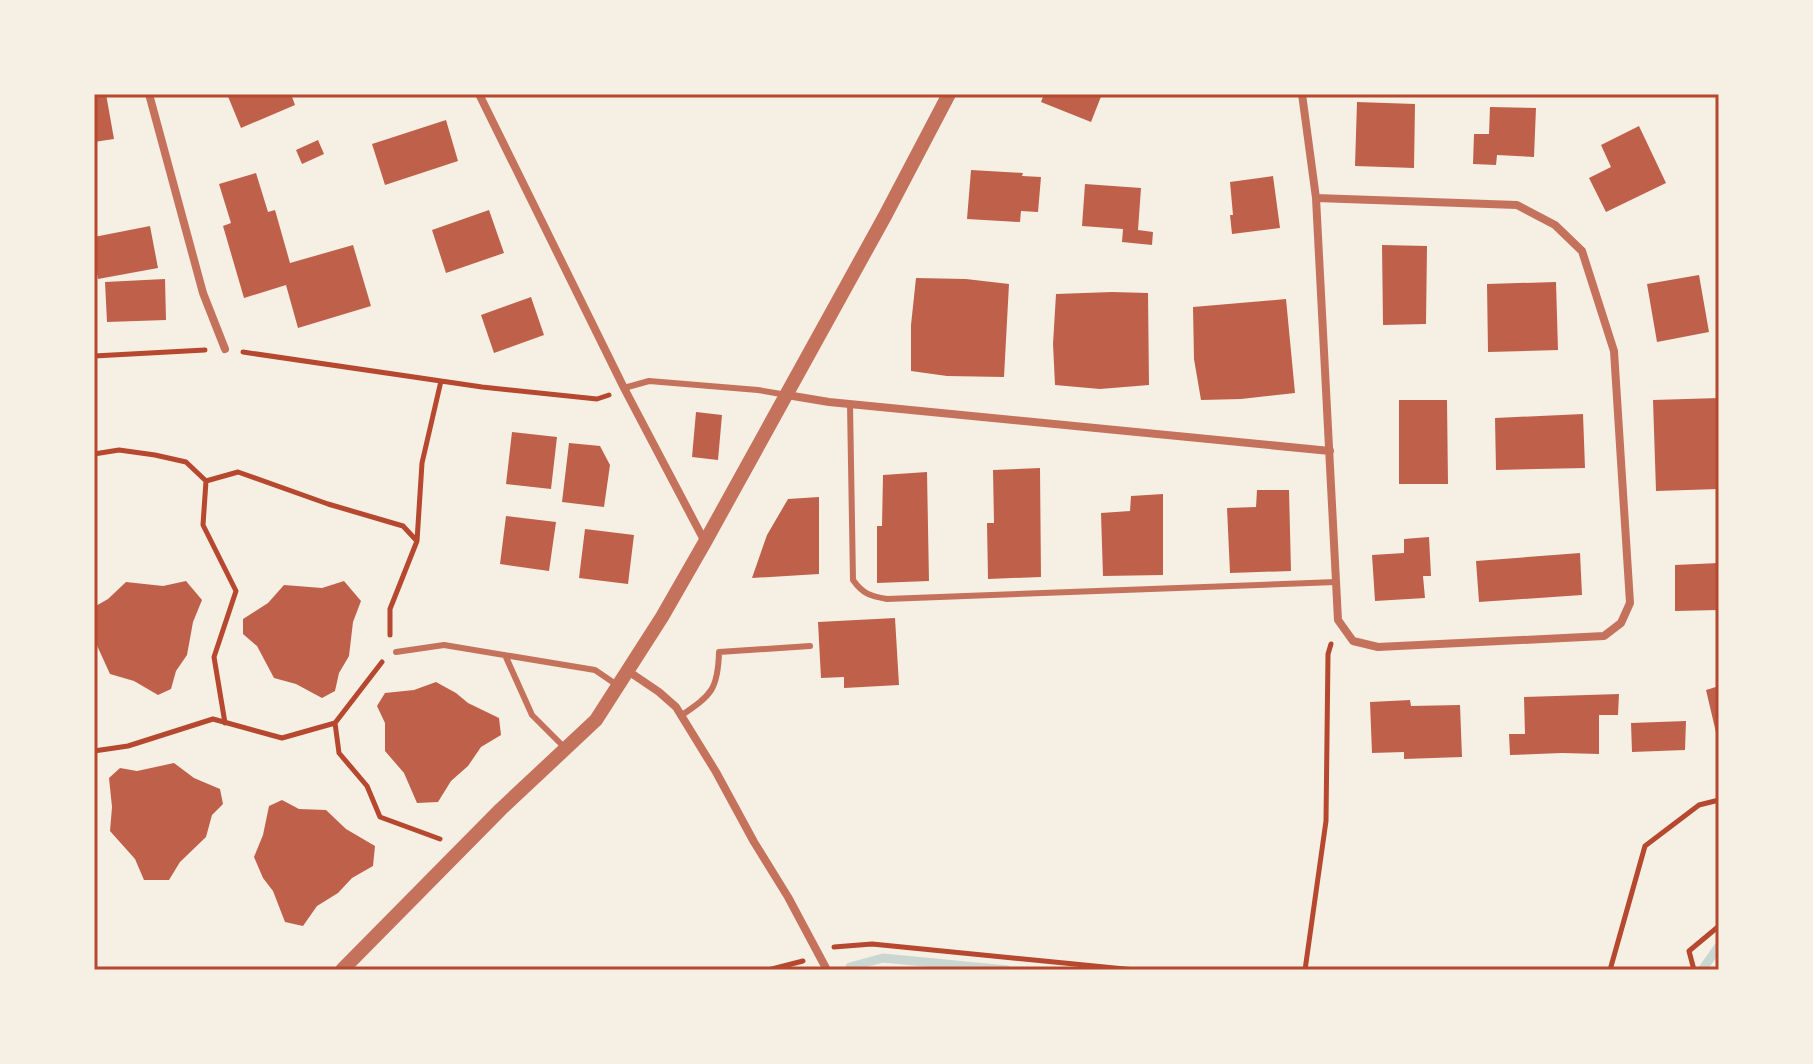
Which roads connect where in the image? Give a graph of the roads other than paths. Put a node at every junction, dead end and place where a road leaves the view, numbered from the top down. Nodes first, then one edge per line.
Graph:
1 (149, 94) edge
2 (479, 94) edge
3 (949, 94) edge
4 (1302, 94) edge
5 (1316, 198) junction
6 (225, 349) road end
7 (624, 388) junction
8 (787, 395) junction
9 (850, 404) junction
10 (1330, 451) junction
11 (705, 542) junction
12 (1336, 582) junction
13 (810, 646) dead end
14 (393, 652) road end
15 (505, 655) junction
16 (628, 671) junction
17 (618, 686) junction
18 (682, 715) junction
19 (567, 749) junction
20 (342, 970) edge
21 (827, 970) edge

1 - 6 street
2 - 7 street
3 - 8 street
4 - 5 street
5 - 10 street
5 - 12 street
7 - 8 lane
7 - 11 street
8 - 9 street
8 - 11 street
9 - 10 street
9 - 12 lane
10 - 12 street
11 - 16 street
13 - 18 lane
14 - 15 lane
15 - 17 lane
15 - 19 lane
16 - 17 street
16 - 18 street
17 - 19 street
18 - 21 street
19 - 20 street

